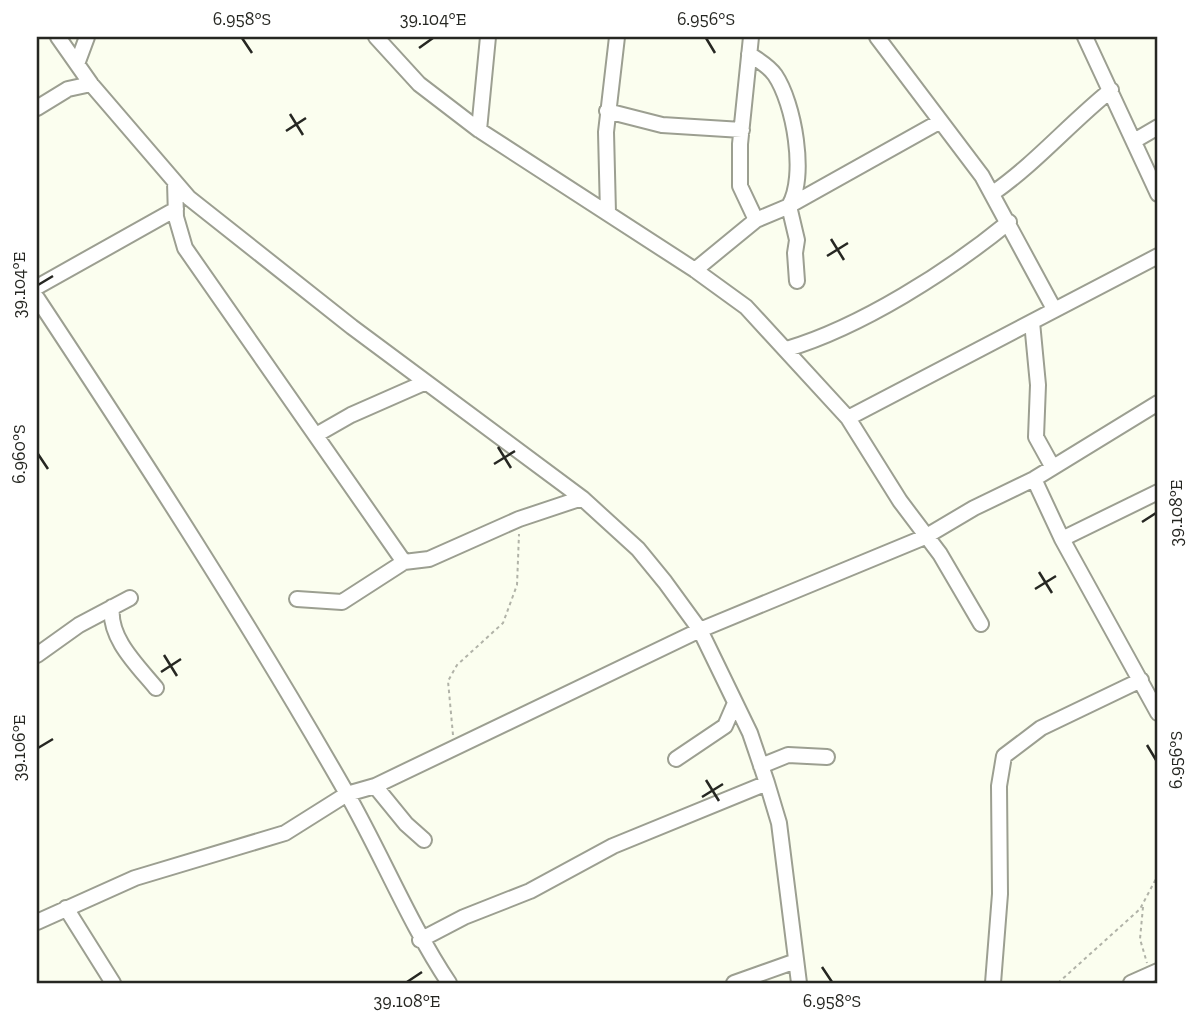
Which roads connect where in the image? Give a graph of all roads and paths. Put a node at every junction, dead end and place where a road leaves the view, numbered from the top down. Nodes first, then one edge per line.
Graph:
1 (58, 37) edge
2 (87, 37) edge
3 (376, 37) edge
4 (488, 37) edge
5 (617, 37) edge
6 (751, 37) edge
7 (877, 37) edge
8 (1085, 37) edge
9 (749, 54) junction
10 (77, 64) junction
11 (91, 84) junction
12 (1111, 90) junction
13 (37, 108) edge
14 (607, 111) junction
15 (939, 122) junction
16 (1158, 127) edge
17 (479, 130) junction
18 (741, 130) junction
19 (1134, 141) junction
20 (175, 182) junction
21 (993, 193) junction
22 (1158, 194) edge
23 (789, 206) junction
24 (176, 209) junction
25 (608, 213) junction
26 (756, 220) junction
27 (1009, 222) junction
28 (1158, 256) edge
29 (695, 270) junction
30 (797, 281) dead end
31 (37, 287) edge
32 (37, 298) edge
33 (1054, 309) junction
34 (1032, 322) junction
35 (787, 349) junction
36 (426, 382) junction
37 (1158, 403) edge
38 (848, 418) junction
39 (316, 435) junction
40 (1052, 466) junction
41 (1034, 479) junction
42 (1158, 492) edge
43 (582, 498) junction
44 (519, 519) junction
45 (925, 537) junction
46 (1062, 538) junction
47 (404, 562) junction
48 (130, 598) dead end
49 (297, 599) dead end
50 (112, 607) junction
51 (981, 624) dead end
52 (700, 630) junction
53 (37, 655) edge
54 (1141, 680) junction
55 (156, 688) dead end
56 (735, 704) junction
57 (1158, 713) edge
58 (460, 746) junction
59 (827, 757) dead end
60 (676, 759) dead end
61 (761, 766) junction
62 (767, 783) junction
63 (375, 786) junction
64 (347, 794) junction
65 (424, 840) dead end
66 (1158, 875) edge
67 (1143, 906) junction
68 (66, 908) junction
69 (37, 922) edge
70 (420, 940) junction
71 (796, 961) junction
72 (1152, 976) edge
73 (113, 983) edge
74 (449, 983) edge
75 (734, 983) edge
76 (799, 983) edge
77 (993, 983) edge
78 (1058, 983) edge
79 (1131, 983) edge

1 - 10 street
2 - 10 street
3 - 17 street
4 - 17 street
5 - 14 street
6 - 9 street
7 - 15 street
8 - 12 street
9 - 18 street
9 - 23 street
10 - 11 street
11 - 13 street
11 - 20 street
12 - 19 street
12 - 21 street
14 - 18 street
14 - 25 street
15 - 21 street
15 - 23 street
16 - 19 street
17 - 25 street
18 - 26 street
19 - 22 street
20 - 24 street
20 - 36 street
21 - 27 street
23 - 26 street
23 - 30 street
24 - 31 street
24 - 39 street
25 - 29 street
26 - 29 street
27 - 33 street
27 - 35 street
28 - 33 street
29 - 35 street
32 - 64 street
33 - 34 street
34 - 38 street
34 - 40 street
35 - 38 street
36 - 39 street
36 - 43 street
37 - 40 street
38 - 45 street
39 - 47 street
40 - 41 street
41 - 45 street
41 - 46 street
42 - 46 street
43 - 44 street
43 - 52 street
44 - 47 street
44 - 58 path
45 - 51 street
45 - 52 street
46 - 54 street
47 - 49 street
48 - 50 street
50 - 53 street
50 - 55 street
52 - 56 street
52 - 58 street
54 - 57 street
54 - 77 street
56 - 60 street
56 - 61 street
58 - 63 street
59 - 61 street
61 - 62 street
62 - 70 street
62 - 71 street
63 - 64 street
63 - 65 street
64 - 68 street
64 - 70 street
66 - 67 path
67 - 72 path
67 - 78 path
68 - 69 street
68 - 73 street
70 - 74 street
71 - 75 street
71 - 76 street
72 - 79 street

